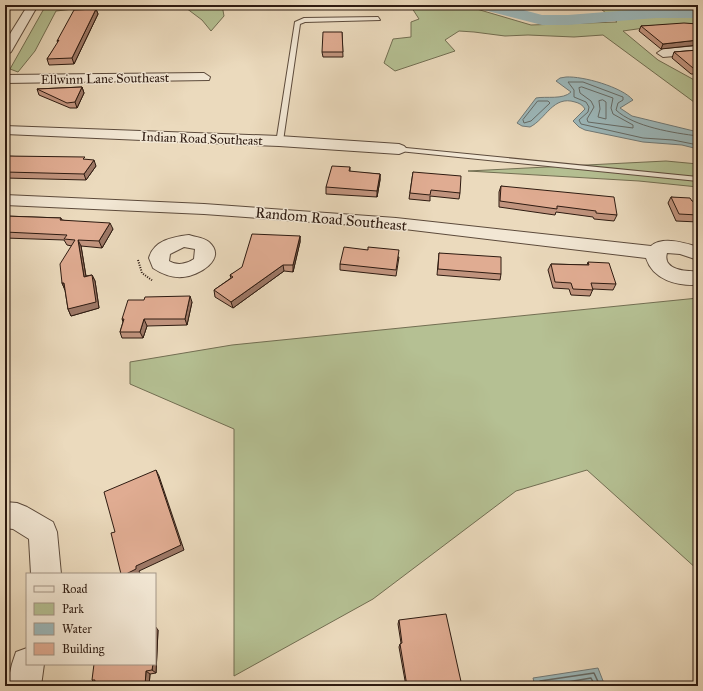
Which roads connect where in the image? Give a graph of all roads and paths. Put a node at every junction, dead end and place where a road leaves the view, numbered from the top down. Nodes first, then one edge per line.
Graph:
1 (28, 5) edge
2 (33, 5) edge
3 (5, 6) edge
4 (378, 19) dead end
5 (698, 50) edge
6 (5, 52) edge
7 (663, 53) edge
8 (204, 77) dead end
9 (5, 79) edge
10 (5, 130) edge
11 (279, 141) junction
12 (399, 149) joint
13 (698, 179) edge
14 (5, 200) edge
15 (204, 209) junction
16 (189, 241) dead end
17 (656, 253) junction
18 (698, 254) edge
19 (698, 278) edge
20 (5, 515) edge
21 (46, 573) edge
22 (28, 665) edge
23 (24, 686) edge

1 - 3 street
2 - 6 street
4 - 11 lane
5 - 7 street
8 - 9 street, Ellwinn Lane Southeast
10 - 11 street, Indian Road Southeast
11 - 12 street, Indian Road Southeast
12 - 13 lane
14 - 15 street, Random Road Southeast
15 - 16 street
15 - 17 street, Random Road Southeast
17 - 18 street, Random Road Southeast
17 - 19 street
20 - 21 street
22 - 23 street

